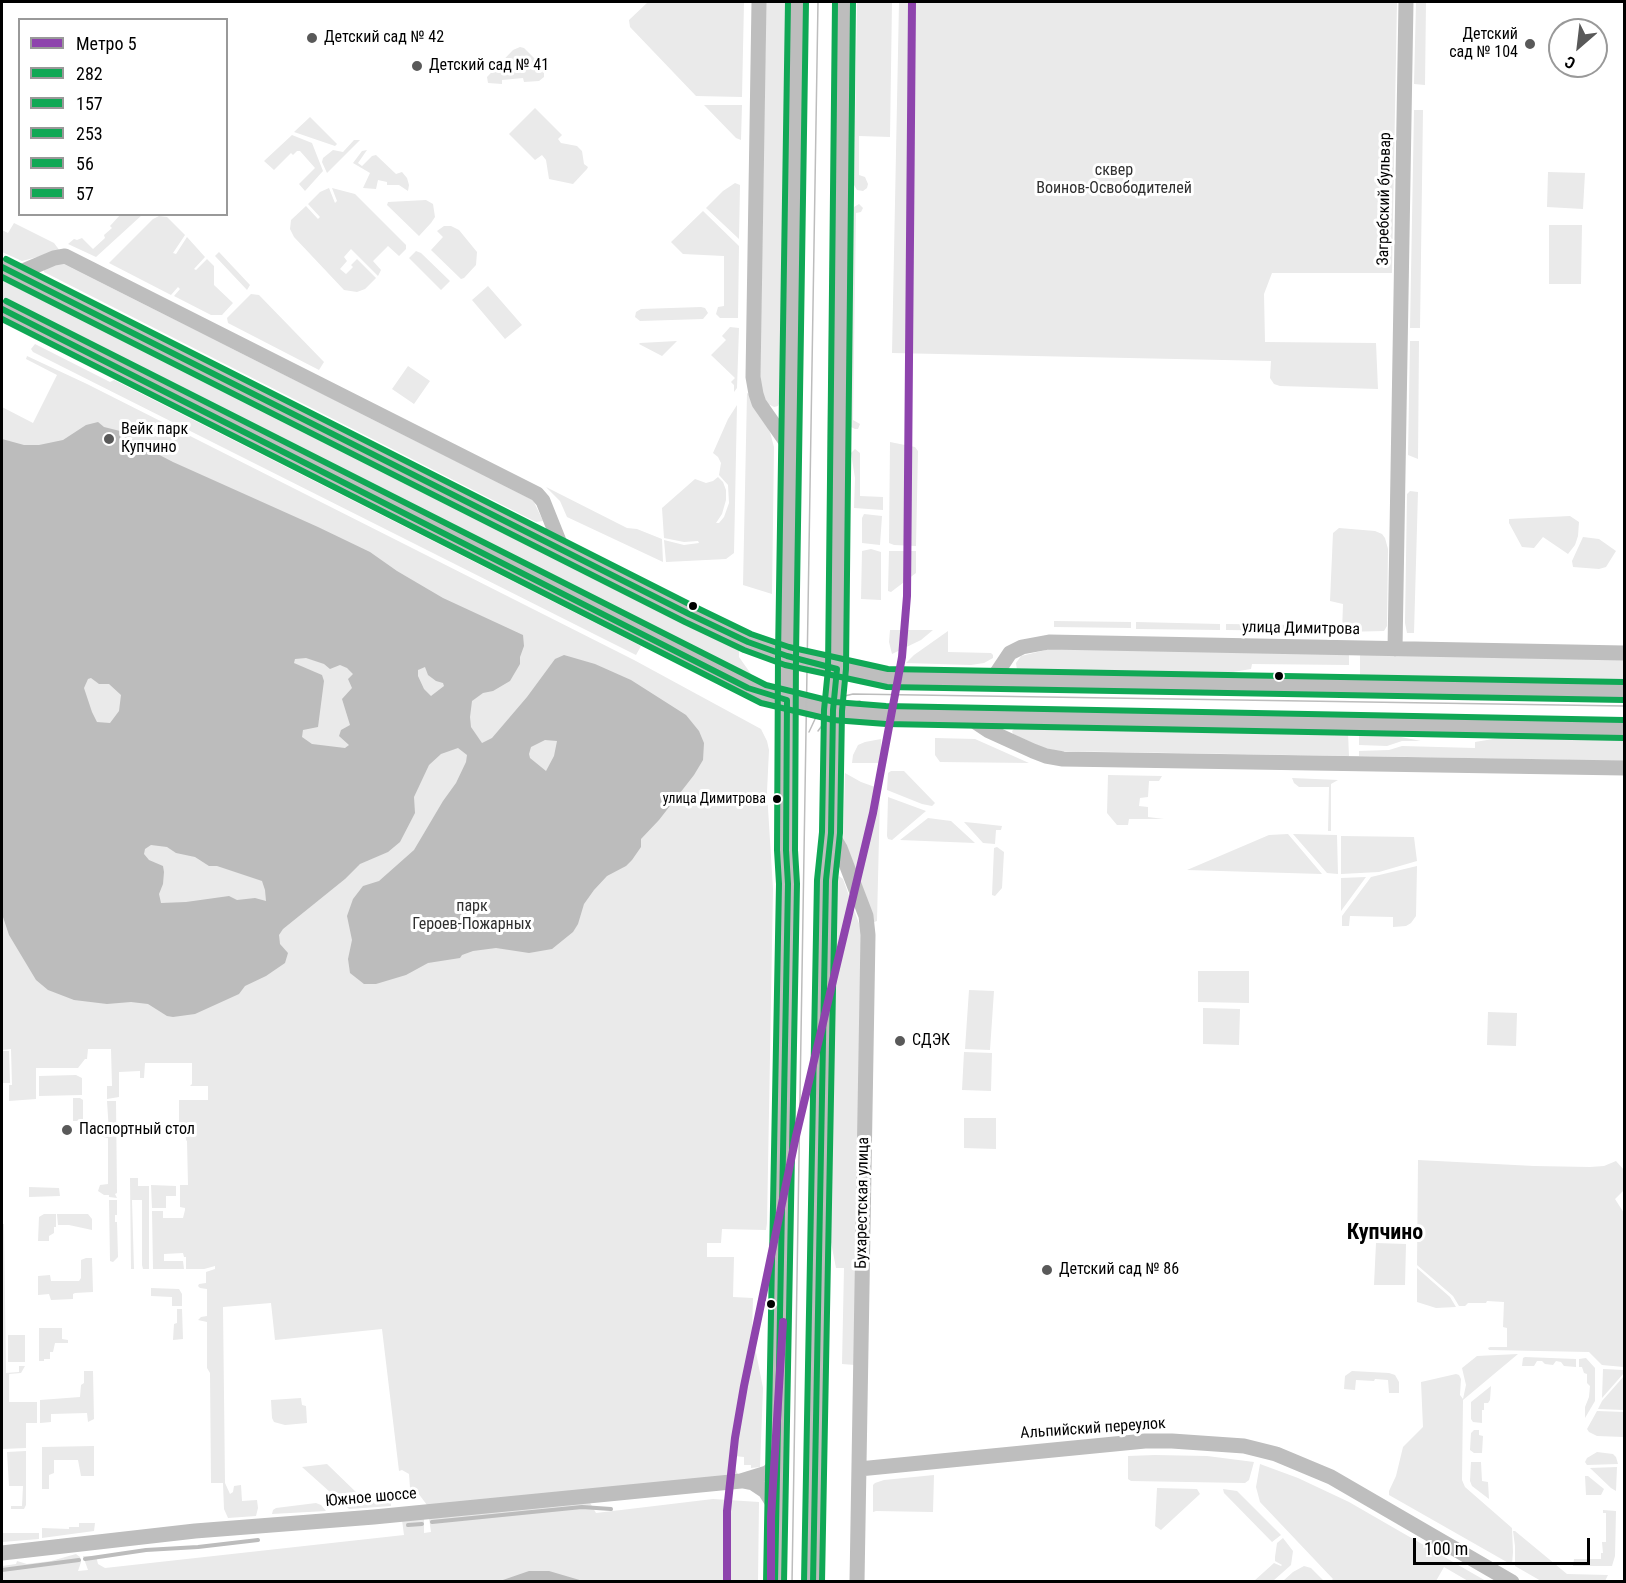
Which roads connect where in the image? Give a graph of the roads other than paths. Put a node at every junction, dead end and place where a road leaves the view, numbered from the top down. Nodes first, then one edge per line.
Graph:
1 (759, 2) edge
2 (797, 2) edge
3 (844, 2) edge
4 (1406, 2) edge
5 (2, 267) edge
6 (16, 274) junction
7 (2, 309) edge
8 (791, 449) junction
9 (563, 551) junction
10 (1395, 649) junction
11 (1624, 653) edge
12 (787, 656) junction
13 (837, 669) junction
14 (992, 680) junction
15 (1624, 691) edge
16 (787, 700) junction
17 (833, 710) junction
18 (968, 717) junction
19 (1624, 729) edge
20 (1624, 768) edge
21 (831, 833) junction
22 (778, 1459) junction
23 (859, 1469) junction
24 (743, 1481) junction
25 (776, 1520) junction
26 (2, 1552) edge
27 (776, 1581) edge
28 (813, 1581) edge
29 (857, 1581) edge
30 (1512, 1581) edge

1 - 8 street
2 - 8 main road
3 - 13 main road, Бухарестская улица
4 - 10 street, Загребский бульвар
5 - 6 street
6 - 9 street
6 - 9 street
7 - 16 street
8 - 12 main road
9 - 12 street
10 - 11 street, улица Димитрова
10 - 14 street, улица Димитрова
12 - 13 street
12 - 16 main road
13 - 14 street
13 - 17 main road, Бухарестская улица
14 - 15 street
16 - 17 street
16 - 22 main road
17 - 18 street
17 - 21 main road, Бухарестская улица
18 - 19 street
18 - 20 street
21 - 23 street, Бухарестская улица
21 - 28 main road, Бухарестская улица
22 - 24 street, Южное шоссе
22 - 25 main road
23 - 29 street, Бухарестская улица
23 - 30 street, Альпийский переулок
24 - 25 street
24 - 26 street, Южное шоссе
25 - 27 main road

